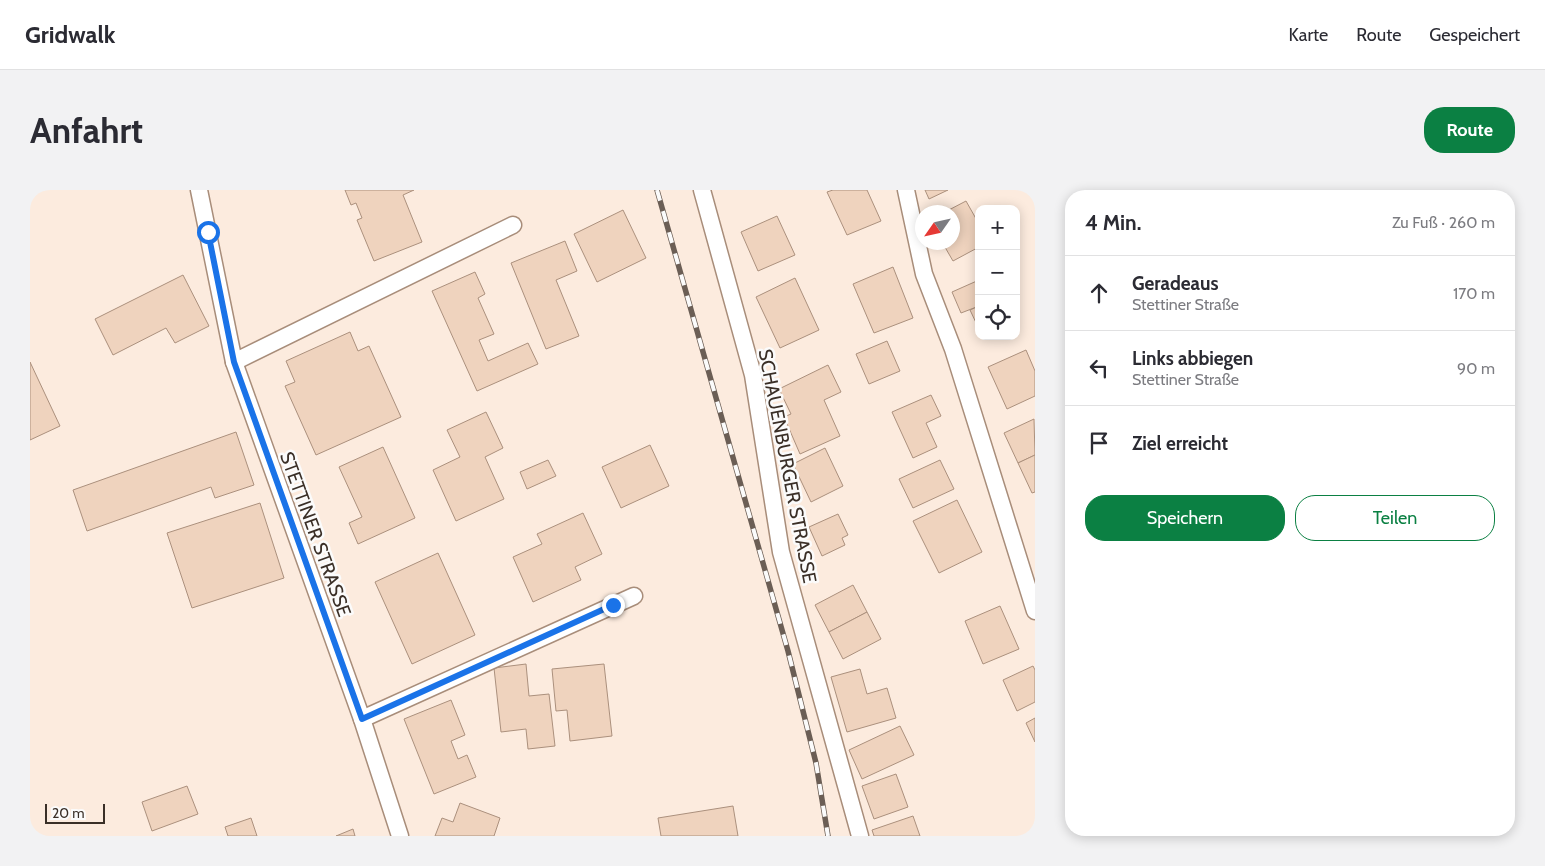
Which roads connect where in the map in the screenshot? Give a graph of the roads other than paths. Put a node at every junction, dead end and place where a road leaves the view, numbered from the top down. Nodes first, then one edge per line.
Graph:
1 (200, 190) edge
2 (702, 190) edge
3 (906, 190) edge
4 (513, 225) dead end
5 (234, 362) junction
6 (634, 596) dead end
7 (1035, 611) edge
8 (362, 719) junction
9 (400, 836) edge
10 (860, 836) edge

1 - 5 street, STETTINER STRASSE
2 - 10 street, SCHAUENBURGER STRASSE
3 - 7 street
4 - 5 street
5 - 8 street, STETTINER STRASSE
6 - 8 street
8 - 9 street, STETTINER STRASSE

